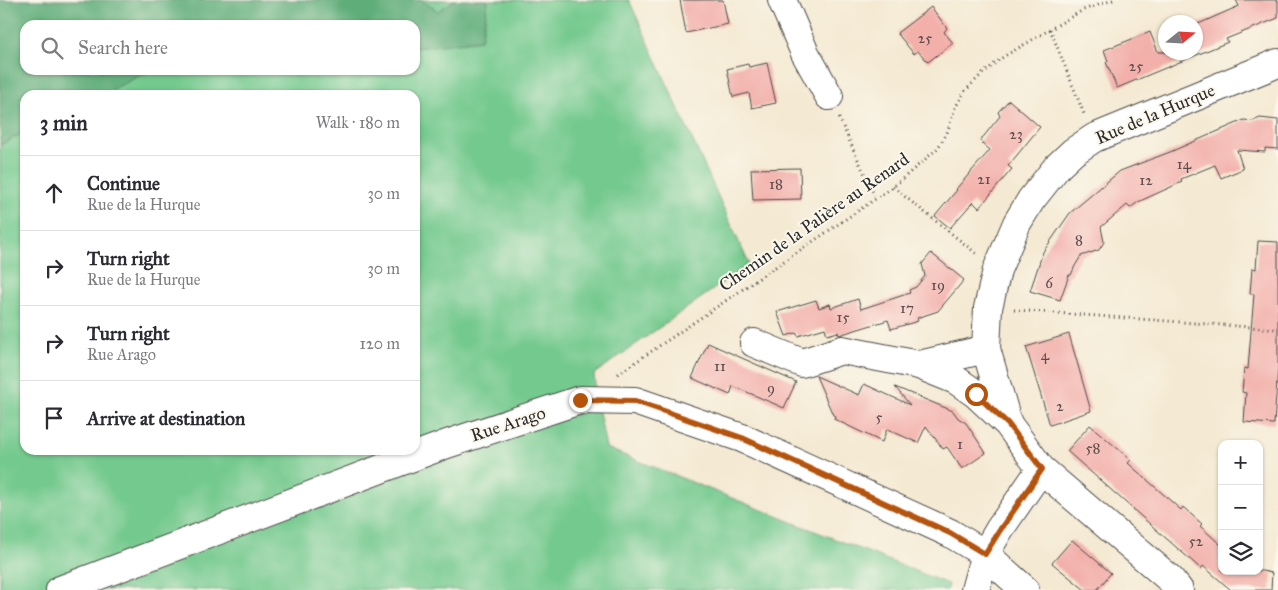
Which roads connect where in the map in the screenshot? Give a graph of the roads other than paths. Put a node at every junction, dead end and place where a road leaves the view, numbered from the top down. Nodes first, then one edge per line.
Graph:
1 (782, 0) edge
2 (1278, 63) edge
3 (829, 96) road end
4 (754, 343) dead end
5 (986, 349) junction
6 (919, 364) junction
7 (1008, 424) junction
8 (420, 454) edge
9 (418, 455) edge
10 (1042, 469) junction
11 (985, 554) junction
12 (60, 590) edge
13 (975, 590) edge
14 (1025, 590) edge
15 (1179, 590) edge

1 - 3 street
2 - 5 street, Rue de la Hurque
4 - 6 street, Rue de la Hurque
5 - 6 street, Rue de la Hurque
5 - 7 street, Rue de la Hurque
6 - 7 street, Rue de la Hurque
7 - 10 street, Rue de la Hurque
8 - 11 street, Rue Arago
9 - 12 street, Rue Arago
10 - 11 street
10 - 15 street, Rue de la Hurque
11 - 13 street
11 - 14 street, Rue Arago

